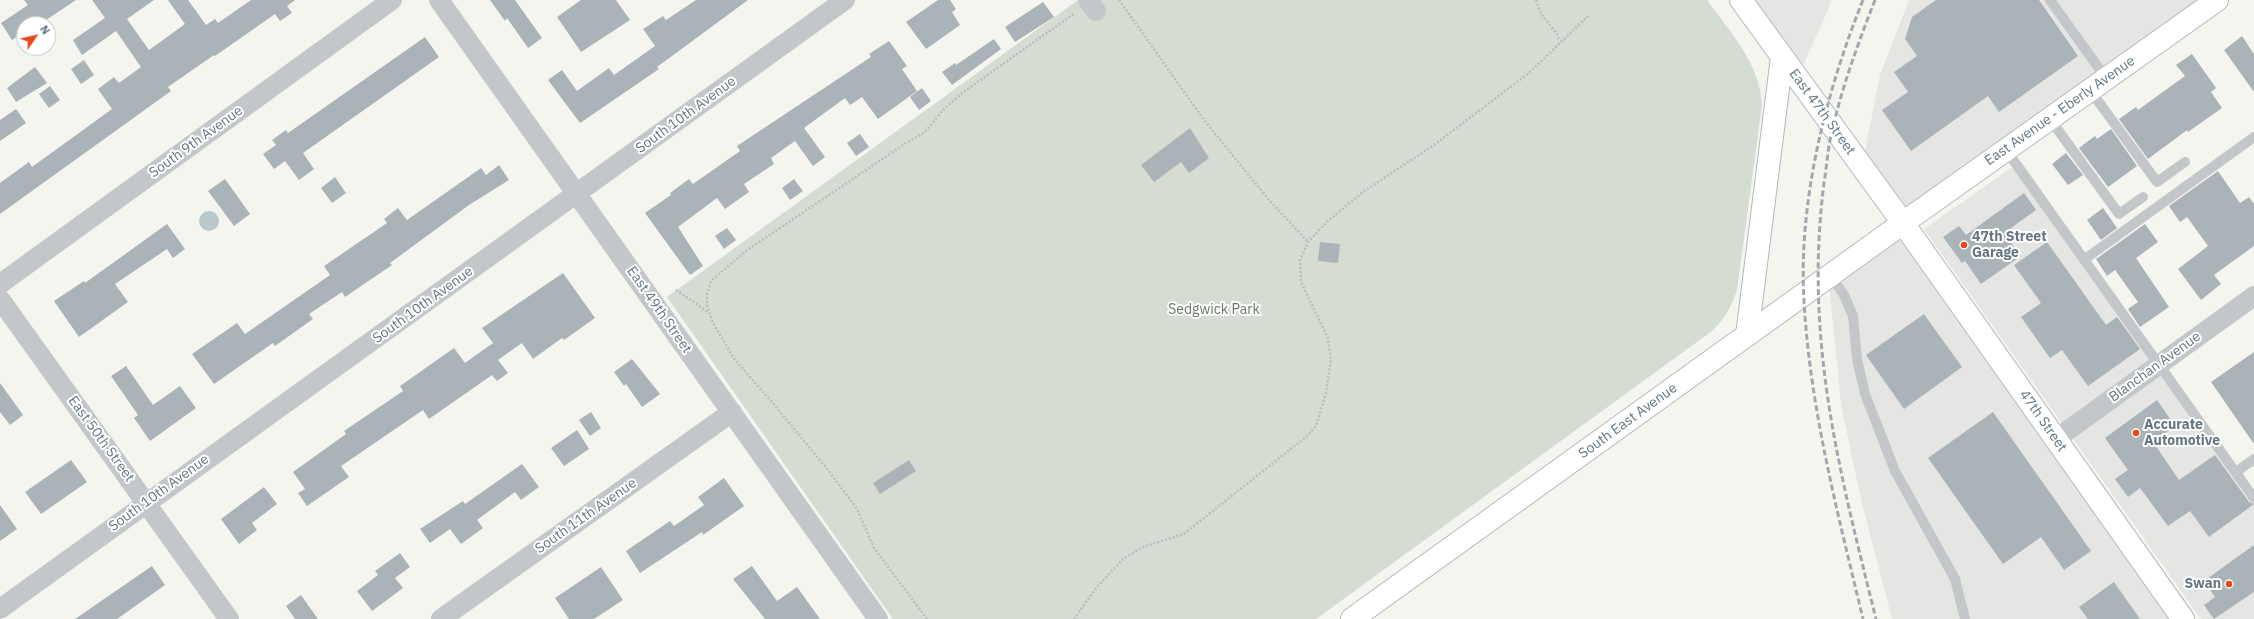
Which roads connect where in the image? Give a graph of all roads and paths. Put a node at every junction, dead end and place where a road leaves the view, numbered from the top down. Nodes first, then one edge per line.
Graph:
1 (392, 0) edge
2 (439, 0) edge
3 (845, 0) edge
4 (1119, 0) edge
5 (1536, 0) edge
6 (1741, 0) edge
7 (2050, 0) edge
8 (2217, 0) edge
9 (1092, 5) edge
10 (1588, 16) dead end
11 (1559, 42) junction
12 (1782, 57) junction
13 (2098, 84) junction
14 (2050, 119) junction
15 (2254, 137) edge
16 (2006, 150) junction
17 (2185, 162) dead end
18 (577, 194) junction
19 (2143, 197) dead end
20 (1903, 223) junction
21 (1308, 242) junction
22 (2085, 259) junction
23 (1830, 275) junction
24 (0, 284) edge
25 (676, 290) dead end
26 (2254, 296) edge
27 (0, 299) edge
28 (708, 312) junction
29 (1747, 335) junction
30 (2160, 364) junction
31 (732, 412) junction
32 (2056, 439) junction
33 (2254, 459) edge
34 (2236, 472) junction
35 (2254, 498) edge
36 (146, 503) junction
37 (0, 609) edge
38 (229, 619) edge
39 (441, 619) edge
40 (878, 619) edge
41 (927, 619) edge
42 (1074, 619) edge
43 (1352, 619) edge
44 (1965, 619) edge
45 (2183, 619) edge

1 - 24 street, South 9th Avenue
2 - 18 street, East 49th Street
3 - 18 street, South 10th Avenue
4 - 21 path
5 - 11 path
6 - 12 main road, East 47th Street
7 - 13 lane
8 - 13 main road, East Avenue - Eberly Avenue
9 - 28 path
10 - 11 path
11 - 21 path
12 - 20 main road, East 47th Street
12 - 29 main road
13 - 14 main road, East Avenue - Eberly Avenue
13 - 17 lane
14 - 16 main road, East Avenue - Eberly Avenue
14 - 19 lane
15 - 22 lane
16 - 20 main road, East Avenue - Eberly Avenue
16 - 22 lane
18 - 31 street, East 49th Street
18 - 36 street, South 10th Avenue
20 - 23 main road, South East Avenue
20 - 32 main road, 47th Street
21 - 42 path
22 - 30 lane
23 - 29 main road, South East Avenue
23 - 44 lane
25 - 28 path
26 - 30 street, Blanchan Avenue
27 - 36 street, East 50th Street
28 - 41 path
29 - 43 main road, South East Avenue
30 - 32 street, Blanchan Avenue
30 - 34 lane
31 - 39 street, South 11th Avenue
31 - 40 street, East 49th Street
32 - 45 main road, 47th Street
33 - 34 lane
34 - 35 lane
36 - 37 street, South 10th Avenue
36 - 38 street, East 50th Street

